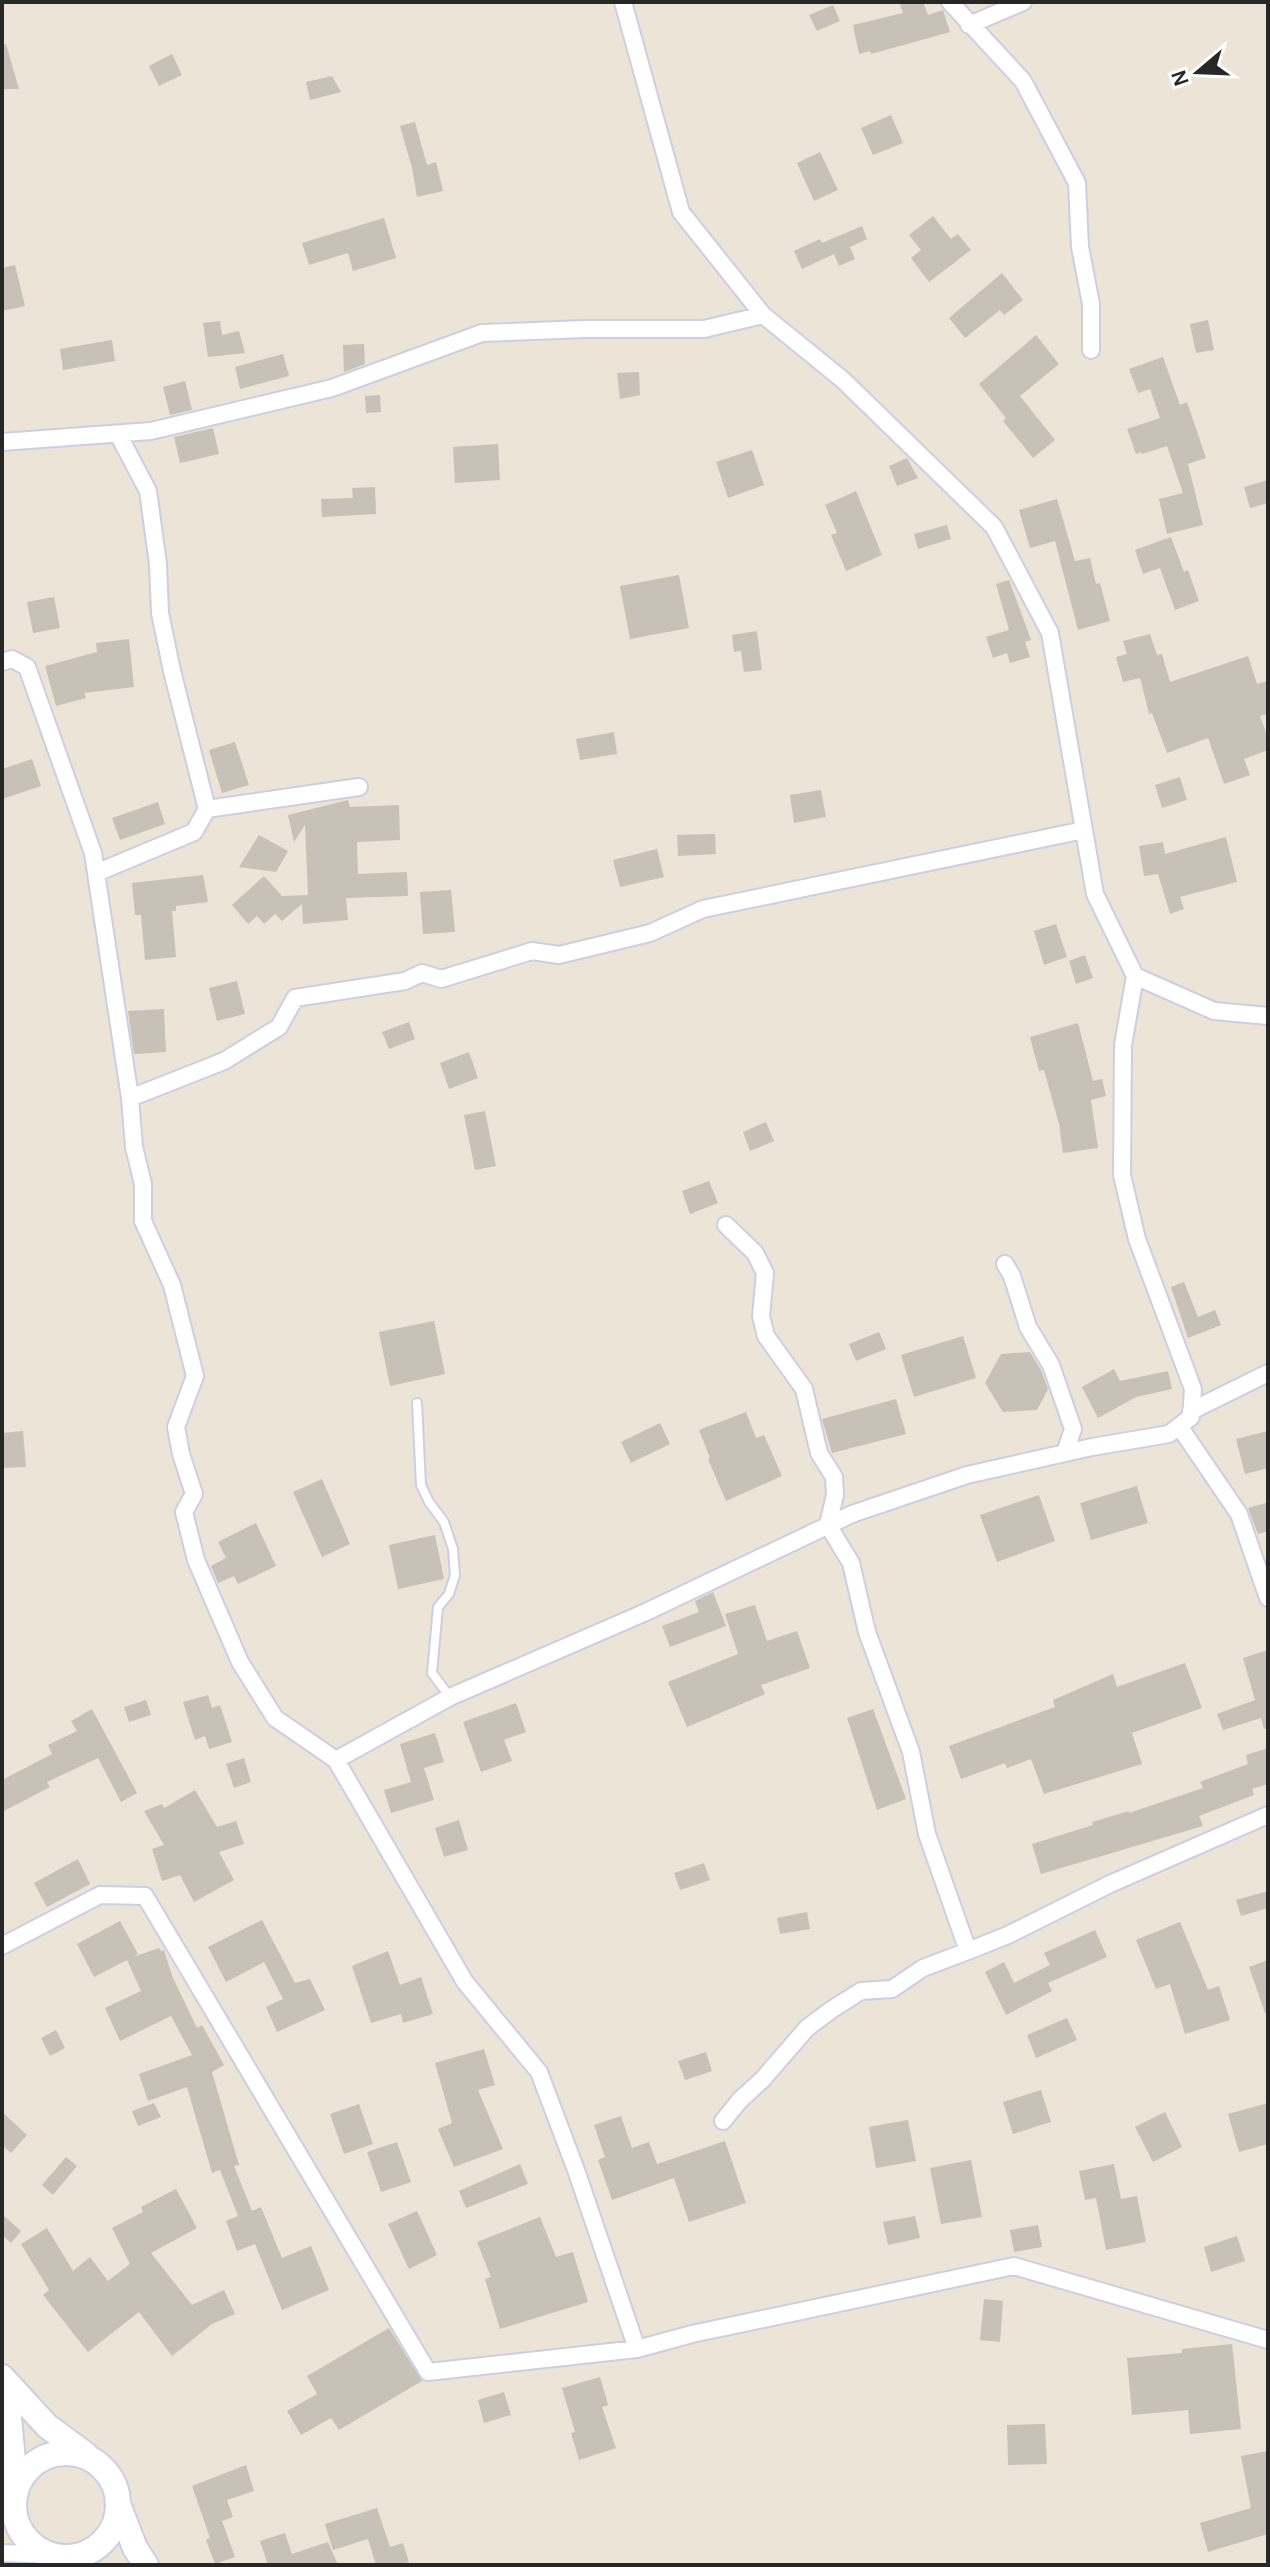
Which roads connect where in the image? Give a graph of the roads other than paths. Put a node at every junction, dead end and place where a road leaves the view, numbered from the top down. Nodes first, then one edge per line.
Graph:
1 (623, 2) edge
2 (950, 2) edge
3 (1023, 2) edge
4 (969, 25) junction
5 (763, 315) junction
6 (1091, 350) dead end
7 (118, 434) junction
8 (2, 442) edge
9 (2, 662) edge
10 (359, 787) dead end
11 (207, 809) junction
12 (1084, 830) junction
13 (96, 873) junction
14 (1135, 976) junction
15 (1268, 1016) edge
16 (130, 1098) junction
17 (726, 1225) dead end
18 (1005, 1264) dead end
19 (1268, 1373) edge
20 (417, 1403) dead end
21 (1191, 1411) junction
22 (1179, 1426) junction
23 (1065, 1453) junction
24 (828, 1525) junction
25 (1268, 1598) edge
26 (450, 1697) junction
27 (336, 1760) junction
28 (1268, 1815) edge
29 (2, 1946) edge
30 (968, 1951) junction
31 (723, 2121) dead end
32 (1268, 2340) edge
33 (637, 2349) junction
34 (2, 2380) edge
35 (93, 2460) junction
36 (11, 2501) edge
37 (118, 2504) junction
38 (2, 2553) edge
39 (64, 2559) edge
40 (146, 2565) edge

1 - 5 street
2 - 4 street
3 - 4 street
4 - 6 street
5 - 7 street
5 - 12 street
7 - 8 street
7 - 11 street
9 - 13 street
10 - 11 street
11 - 13 street
12 - 14 street
12 - 16 street
13 - 16 street
14 - 15 street
14 - 21 street
16 - 27 street
17 - 24 street
18 - 23 street
19 - 21 street
20 - 26 lane
21 - 22 street
22 - 23 street
22 - 25 street
23 - 24 street
24 - 26 street
24 - 30 street
26 - 27 street
27 - 33 street
28 - 30 street
29 - 33 street
30 - 31 street
32 - 33 street
34 - 35 main road
34 - 36 main road
35 - 36 main road
35 - 37 main road
36 - 39 main road
37 - 39 main road
37 - 40 main road
38 - 39 street

